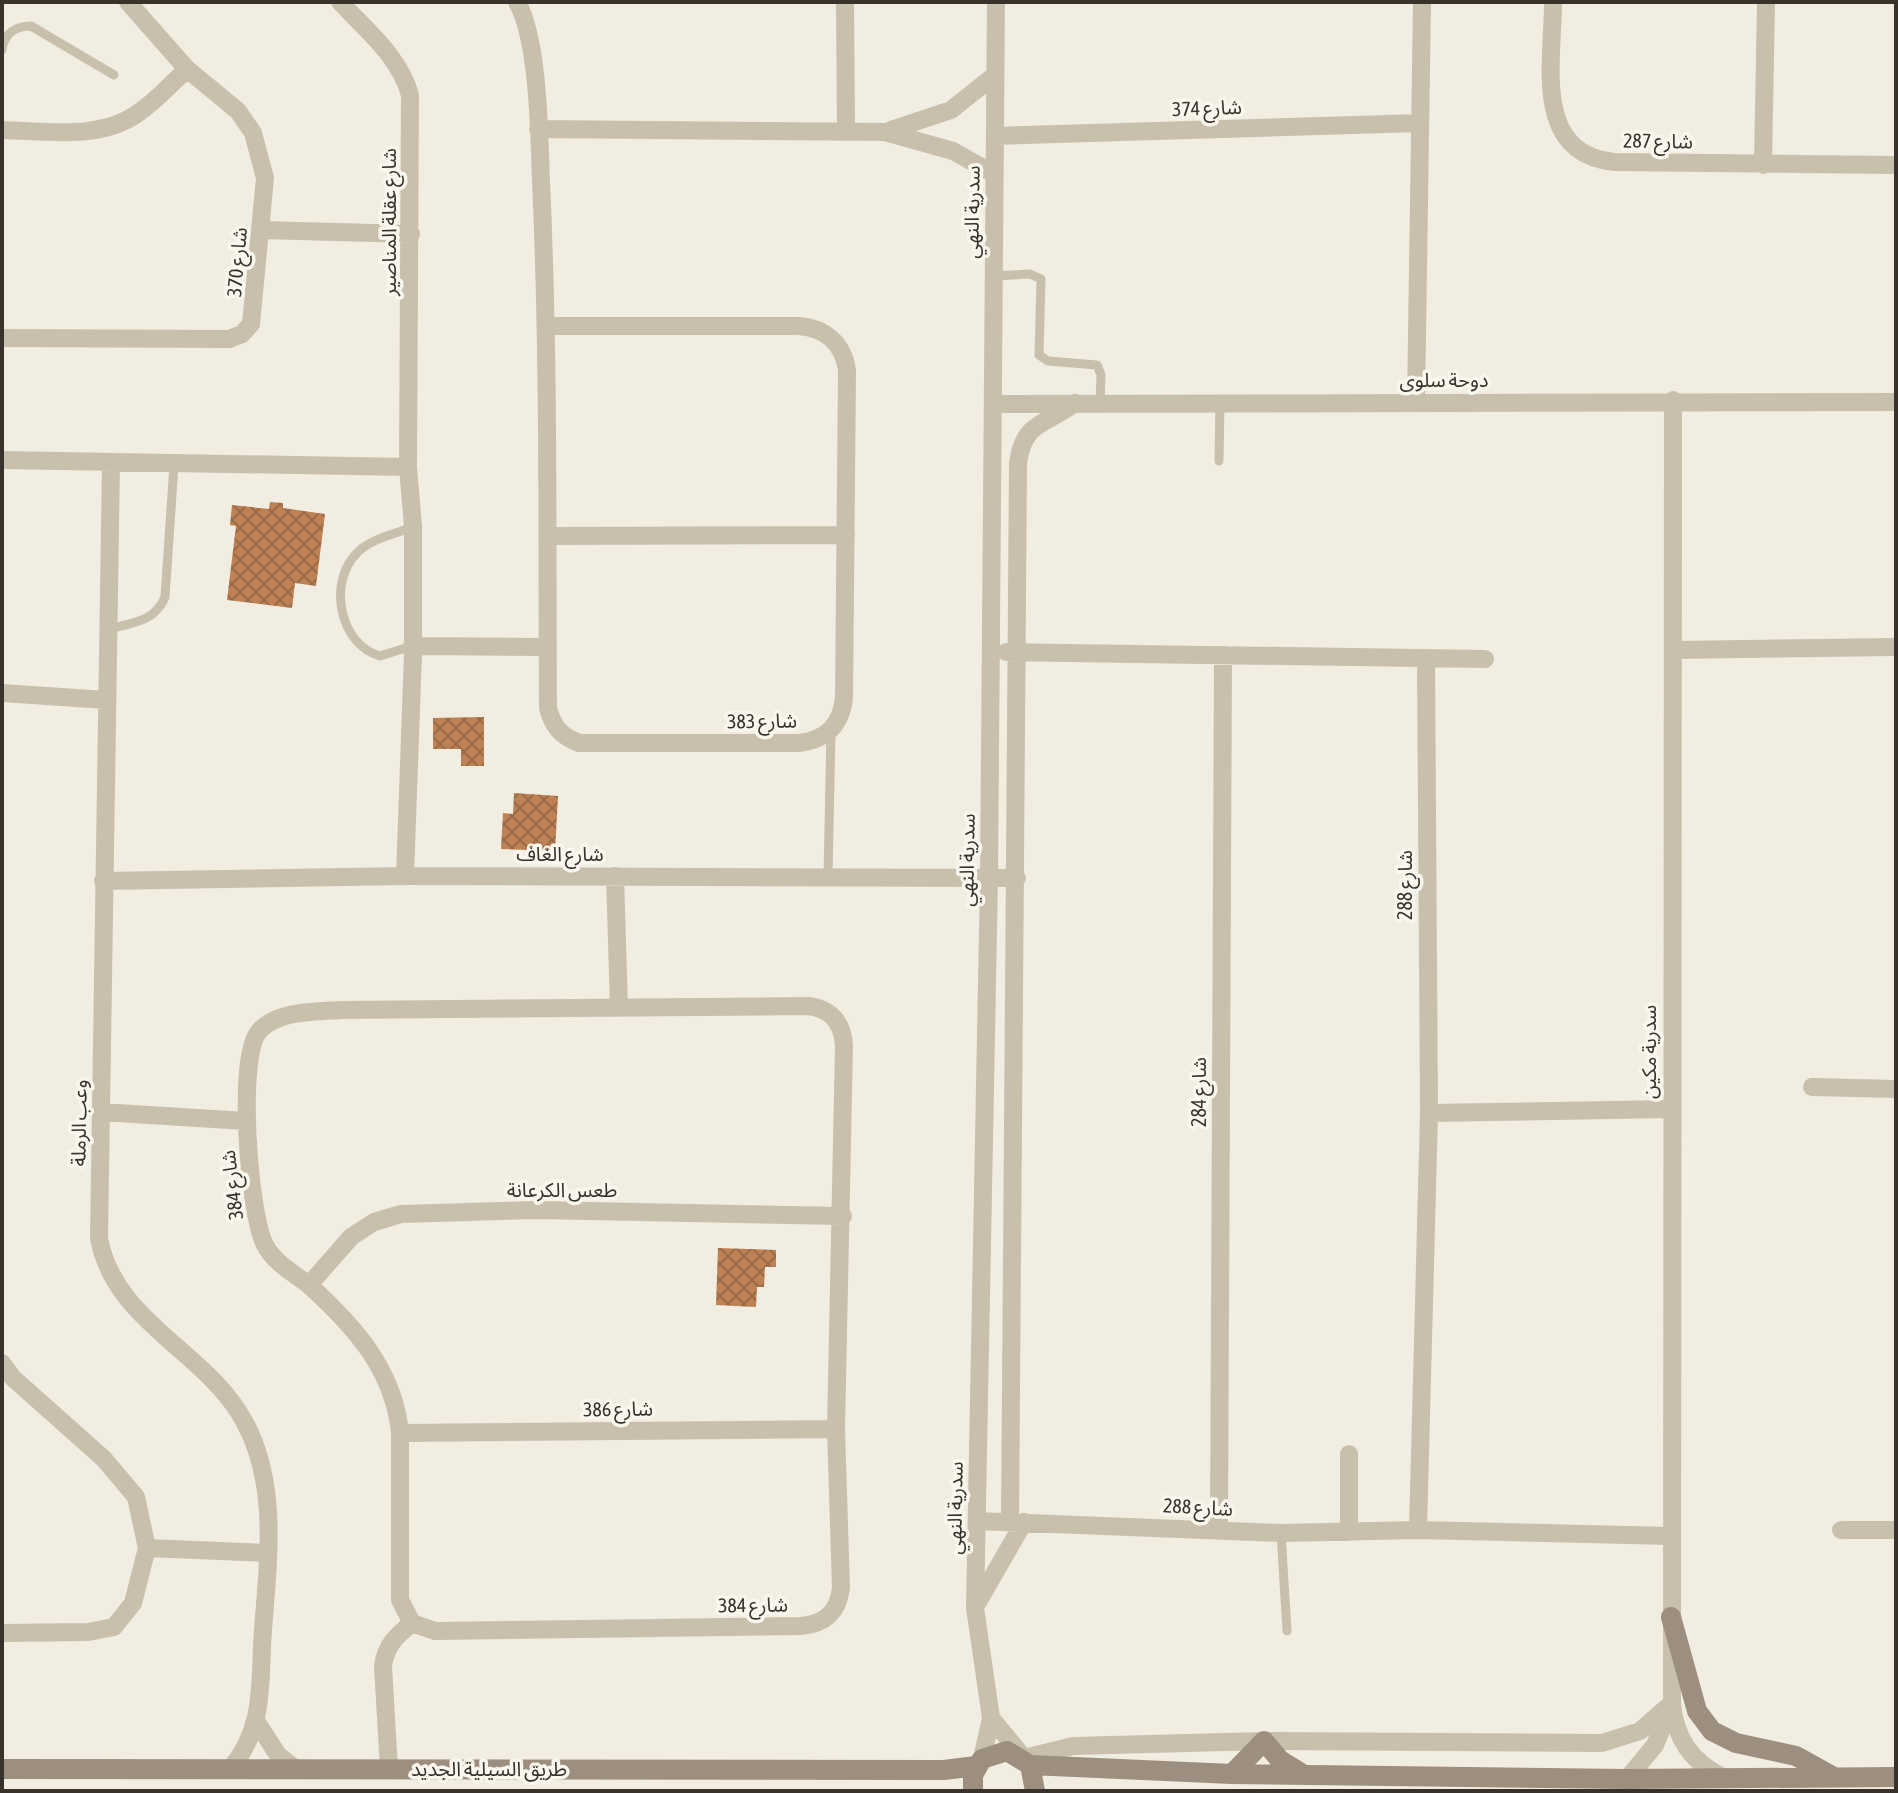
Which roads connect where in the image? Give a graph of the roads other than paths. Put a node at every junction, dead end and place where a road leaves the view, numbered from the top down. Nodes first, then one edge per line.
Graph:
1 (128, 2) edge
2 (340, 2) edge
3 (517, 2) edge
4 (845, 2) edge
5 (996, 2) edge
6 (1422, 2) edge
7 (1553, 2) edge
8 (1766, 2) edge
9 (2, 50) edge
10 (187, 69) junction
11 (114, 75) dead end
12 (995, 75) junction
13 (1420, 123) junction
14 (538, 129) junction
15 (2, 130) edge
16 (846, 131) junction
17 (885, 132) junction
18 (995, 136) junction
19 (1763, 165) junction
20 (1896, 165) edge
21 (994, 174) junction
22 (261, 230) junction
23 (411, 234) junction
24 (993, 276) junction
25 (548, 326) junction
26 (2, 338) edge
27 (1673, 400) junction
28 (1100, 402) junction
29 (1220, 402) junction
30 (1416, 402) junction
31 (1896, 402) edge
32 (1075, 403) junction
33 (993, 404) junction
34 (2, 460) edge
35 (1219, 461) dead end
36 (111, 463) junction
37 (174, 465) junction
38 (408, 467) junction
39 (413, 527) junction
40 (846, 535) junction
41 (549, 536) junction
42 (108, 629) junction
43 (412, 646) junction
44 (548, 647) junction
45 (1896, 647) edge
46 (1674, 650) junction
47 (991, 652) junction
48 (1018, 652) junction
49 (1223, 655) junction
50 (1426, 658) junction
51 (1485, 659) dead end
52 (2, 693) edge
53 (106, 700) junction
54 (831, 731) junction
55 (405, 876) junction
56 (615, 876) junction
57 (828, 877) junction
58 (989, 878) junction
59 (1017, 878) junction
60 (103, 881) junction
61 (619, 1007) junction
62 (1812, 1087) dead end
63 (1896, 1089) edge
64 (1671, 1109) junction
65 (101, 1112) junction
66 (1429, 1113) junction
67 (246, 1121) junction
68 (843, 1216) junction
69 (309, 1285) junction
70 (2, 1363) edge
71 (836, 1429) junction
72 (400, 1433) junction
73 (1349, 1454) dead end
74 (977, 1521) junction
75 (1017, 1522) junction
76 (1219, 1529) junction
77 (1418, 1530) junction
78 (1841, 1530) dead end
79 (1896, 1530) edge
80 (1349, 1532) junction
81 (1281, 1533) junction
82 (1670, 1536) junction
83 (147, 1548) junction
84 (268, 1553) junction
85 (975, 1608) junction
86 (1671, 1617) junction
87 (412, 1623) junction
88 (1287, 1631) dead end
89 (2, 1633) edge
90 (1672, 1703) junction
91 (991, 1718) junction
92 (258, 1724) junction
93 (1264, 1741) junction
94 (1027, 1761) junction
95 (979, 1763) junction
96 (231, 1768) junction
97 (2, 1769) edge
98 (296, 1769) junction
99 (389, 1769) junction
100 (1302, 1773) junction
101 (1232, 1774) junction
102 (1832, 1776) junction
103 (1722, 1777) junction
104 (1896, 1777) edge
105 (1627, 1779) junction
106 (973, 1791) edge
107 (1035, 1791) edge

1 - 10 street, شارع 370
2 - 23 street, شارع عقلة المناصير
3 - 14 street, شارع 383
4 - 16 street
5 - 12 street, سدرية النهي
6 - 13 street
7 - 19 street, شارع 287
8 - 19 street
9 - 11 lane
10 - 15 street
10 - 22 street, شارع 370
12 - 17 street
12 - 18 street, سدرية النهي
13 - 18 street, شارع 374
13 - 30 street
14 - 16 street
14 - 25 street, شارع 383
16 - 17 street
17 - 21 street
18 - 21 street, سدرية النهي
19 - 20 street, شارع 287
21 - 24 street, سدرية النهي
22 - 23 street
22 - 26 street, شارع 370
23 - 38 street, شارع عقلة المناصير
24 - 28 lane
24 - 33 street, سدرية النهي
25 - 40 street
25 - 41 street, شارع 383
27 - 30 street, دوحة سلوى
27 - 31 street, دوحة سلوى
27 - 46 street, سدرية مكين
28 - 29 street, دوحة سلوى
28 - 32 street, دوحة سلوى
29 - 30 street, دوحة سلوى
29 - 35 lane
32 - 33 street, دوحة سلوى
32 - 48 street
33 - 47 street, سدرية النهي
34 - 36 street
36 - 37 street
36 - 42 street, وعب الرملة
37 - 38 street
37 - 42 lane
38 - 39 street, شارع عقلة المناصير
39 - 43 street, شارع عقلة المناصير
39 - 43 lane
40 - 41 street
40 - 54 street
41 - 44 street, شارع 383
42 - 53 street, وعب الرملة
43 - 44 street
43 - 55 street, شارع عقلة المناصير
44 - 54 street, شارع 383
45 - 46 street
46 - 64 street, سدرية مكين
47 - 48 street
47 - 58 street, سدرية النهي
48 - 49 street
48 - 59 street
49 - 50 street
49 - 76 street, شارع 284
50 - 51 street
50 - 66 street, شارع 288
52 - 53 street
53 - 60 street, وعب الرملة
54 - 57 lane
55 - 56 street, شارع الغاف
55 - 60 street, شارع الغاف
56 - 57 street, شارع الغاف
56 - 61 street
57 - 58 street, شارع الغاف
58 - 59 street, شارع الغاف
58 - 74 street, سدرية النهي
59 - 75 street
60 - 65 street, وعب الرملة
61 - 67 street, شارع 384
61 - 68 street, شارع 384
62 - 63 street
64 - 66 street
64 - 82 street, سدرية مكين
65 - 67 street, شارع 384
65 - 84 street, وعب الرملة
66 - 77 street, شارع 288
67 - 69 street, شارع 384
68 - 69 street, طعس الكرعانة
68 - 71 street, شارع 384
69 - 72 street, شارع 384
70 - 83 street
71 - 72 street, شارع 386
71 - 87 street, شارع 384
72 - 87 street, شارع 384
73 - 80 street
74 - 75 street, شارع 288
74 - 85 street, سدرية النهي
75 - 76 street, شارع 288
75 - 85 street
76 - 81 street, شارع 288
77 - 80 street, شارع 288
77 - 82 street, شارع 288
78 - 79 street
80 - 81 street, شارع 288
81 - 88 lane
82 - 86 street, سدرية مكين
83 - 84 street
83 - 89 street
84 - 92 street, وعب الرملة
85 - 91 street, سدرية النهي
86 - 90 street, سدرية مكين
86 - 102 street
87 - 99 street
90 - 93 street
90 - 103 street, سدرية مكين
90 - 105 street, سدرية مكين
91 - 94 street
91 - 95 street, سدرية النهي
92 - 96 street, وعب الرملة
92 - 98 street
93 - 94 street
93 - 100 street
93 - 101 street
94 - 95 street, طريق السيلية الجديد
94 - 101 street, طريق السيلية الجديد
94 - 107 street
95 - 99 street, طريق السيلية الجديد
95 - 106 street
96 - 97 street, طريق السيلية الجديد
96 - 98 street, طريق السيلية الجديد
98 - 99 street, طريق السيلية الجديد
100 - 101 street, طريق السيلية الجديد
100 - 105 street, طريق السيلية الجديد
102 - 103 street, طريق السيلية الجديد
102 - 104 street, طريق السيلية الجديد
103 - 105 street, طريق السيلية الجديد

